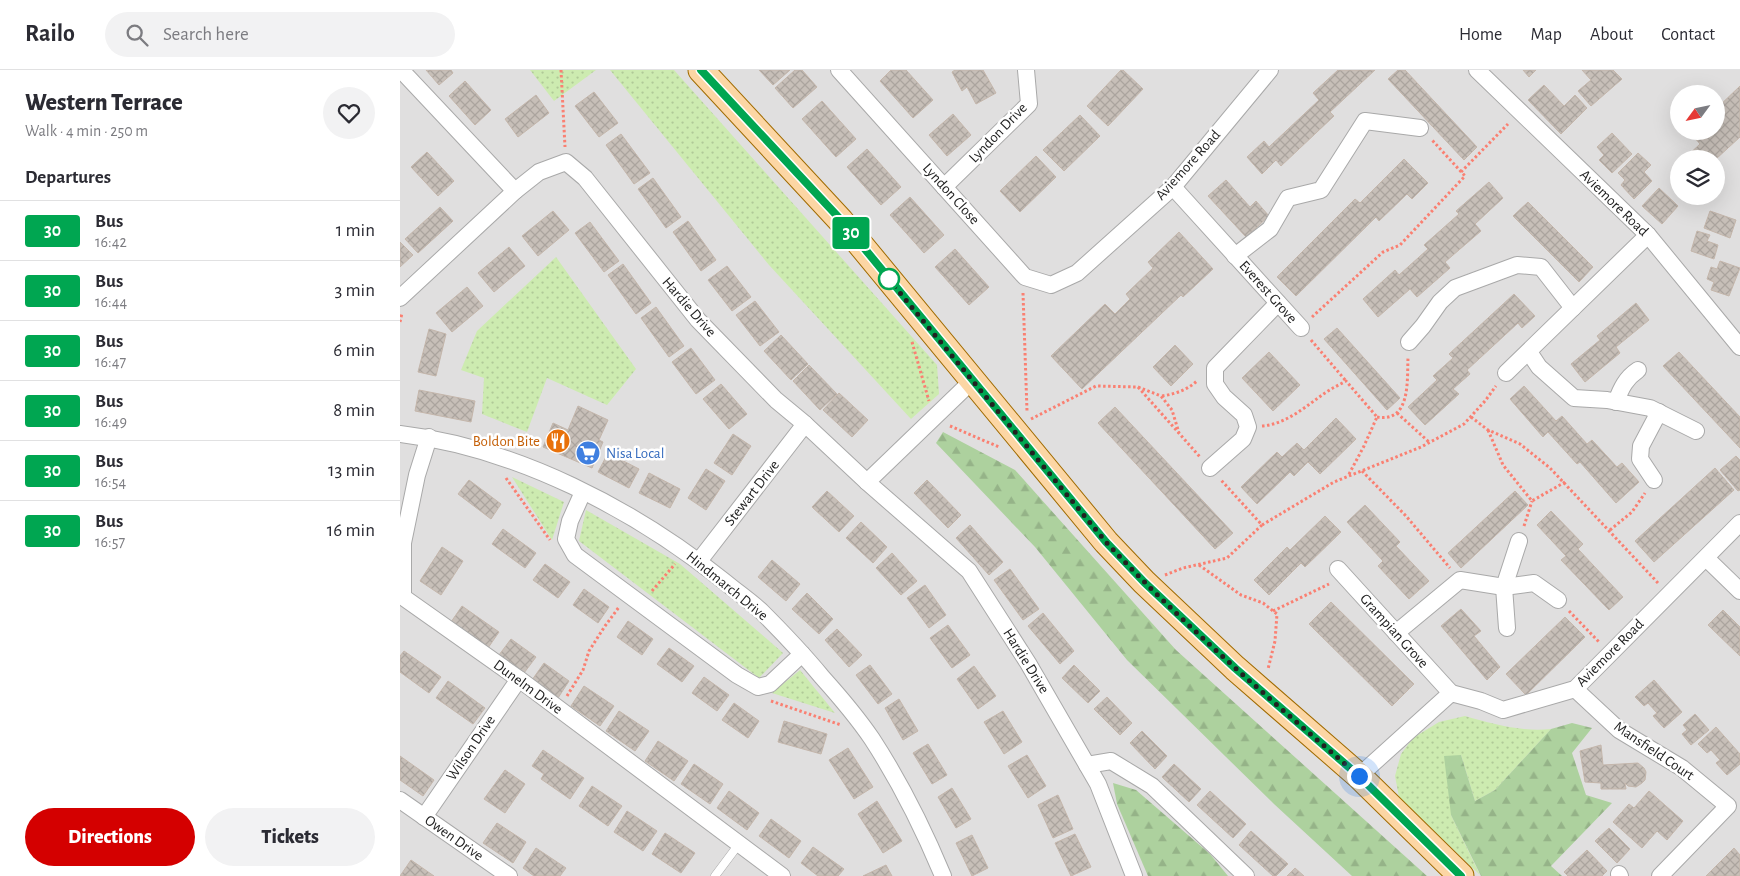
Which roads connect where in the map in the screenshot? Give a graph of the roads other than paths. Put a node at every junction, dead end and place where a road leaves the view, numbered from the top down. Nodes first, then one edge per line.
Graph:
1 (400, 70) edge
2 (701, 70) edge
3 (840, 70) edge
4 (1026, 70) edge
5 (1270, 70) edge
6 (1477, 70) edge
7 (1420, 128) road end
8 (944, 187) junction
9 (1172, 187) junction
10 (516, 191) junction
11 (1648, 235) junction
12 (1235, 256) junction
13 (1077, 273) joint
14 (400, 298) edge
15 (1278, 304) junction
16 (1573, 308) junction
17 (1301, 328) road end
18 (1409, 342) road end
19 (1740, 347) edge
20 (1529, 352) junction
21 (1638, 370) dead end
22 (1506, 373) road end
23 (973, 380) junction
24 (1616, 402) junction
25 (1658, 412) junction
26 (806, 424) junction
27 (1696, 431) dead end
28 (400, 434) edge
29 (429, 437) junction
30 (1210, 468) road end
31 (1654, 480) road end
32 (867, 482) junction
33 (583, 492) junction
34 (1740, 523) edge
35 (1519, 541) road end
36 (692, 556) junction
37 (1706, 558) junction
38 (1340, 571) road end
39 (1504, 587) junction
40 (1740, 591) edge
41 (1558, 600) road end
42 (1507, 628) dead end
43 (1396, 632) junction
44 (802, 654) junction
45 (519, 679) junction
46 (1575, 689) junction
47 (1451, 693) junction
48 (1087, 766) junction
49 (1359, 776) junction
50 (400, 800) edge
51 (1734, 803) edge
52 (424, 817) junction
53 (739, 844) junction
54 (509, 876) edge
55 (715, 876) edge
56 (782, 876) edge
57 (943, 876) edge
58 (1134, 876) edge
59 (1246, 876) edge
60 (1460, 876) edge
61 (1660, 876) edge

1 - 10 street
2 - 23 main road
3 - 8 street, Lyndon Close
4 - 8 street, Lyndon Drive
5 - 9 street, Aviemore Road
6 - 11 street, Aviemore Road
7 - 12 street, Everest Grove
8 - 13 street, Lyndon Close
9 - 12 street, Everest Grove
9 - 13 street, Aviemore Road
10 - 14 street
10 - 26 street, Hardie Drive
11 - 16 street
11 - 19 street, Aviemore Road
12 - 15 street, Everest Grove
15 - 17 street, Everest Grove
15 - 30 street
16 - 18 street
16 - 20 street
20 - 22 street
20 - 24 street
21 - 24 street
23 - 32 street
23 - 49 main road
24 - 25 street
25 - 27 street
25 - 31 street
26 - 32 street, Hardie Drive
26 - 36 street, Stewart Drive
28 - 29 street, Hindmarch Drive
29 - 33 street, Hindmarch Drive
29 - 45 street, Dunelm Drive
32 - 48 street, Hardie Drive
33 - 36 street, Hindmarch Drive
33 - 44 street
34 - 37 street, Aviemore Road
35 - 39 street
36 - 44 street, Hindmarch Drive
37 - 40 street
37 - 46 street, Aviemore Road
38 - 43 street, Grampian Grove
39 - 41 street
39 - 42 street
39 - 43 street
43 - 47 street, Grampian Grove
44 - 57 street, Hindmarch Drive
45 - 52 street, Wilson Drive
45 - 53 street, Dunelm Drive
46 - 47 street, Aviemore Road
46 - 51 street, Mansfield Court
47 - 49 street
48 - 58 street, Hardie Drive
48 - 59 street
49 - 60 main road
50 - 52 street, Owen Drive
51 - 61 street, Mansfield Court
52 - 54 street, Owen Drive
53 - 55 lane
53 - 56 street, Dunelm Drive

